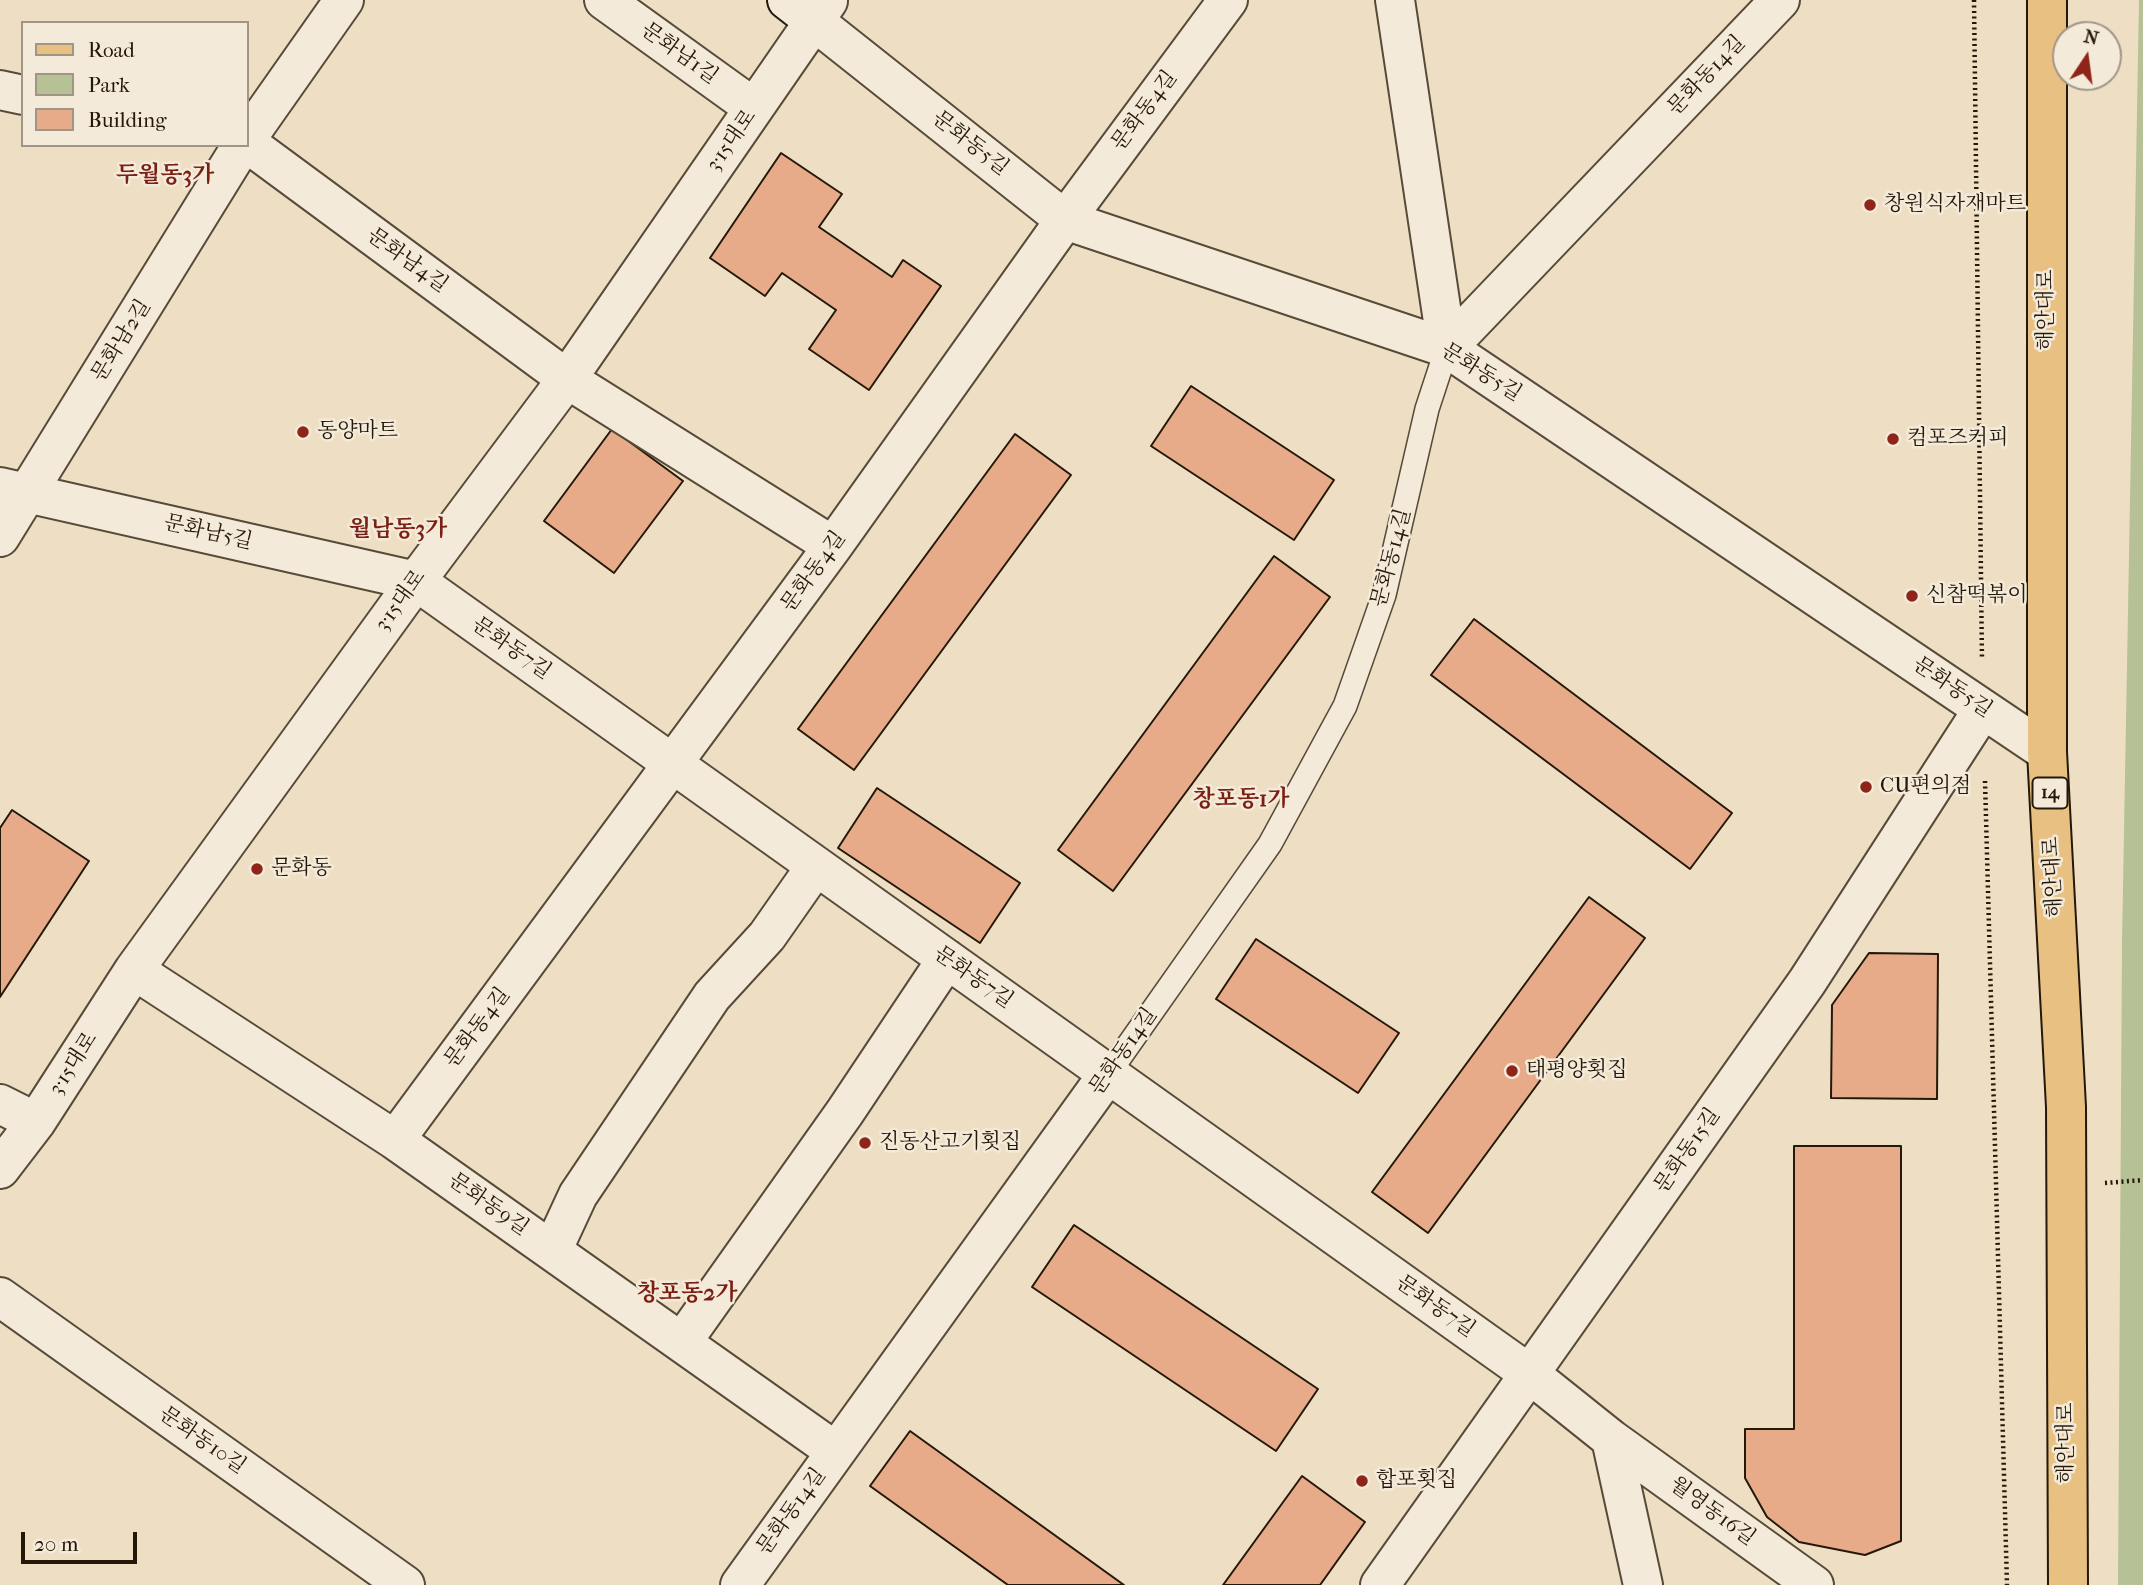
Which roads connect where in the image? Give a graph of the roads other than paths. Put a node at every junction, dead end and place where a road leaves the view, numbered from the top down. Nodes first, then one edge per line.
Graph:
1 (344, 0) edge
2 (604, 0) edge
3 (1228, 0) edge
4 (1395, 0) edge
5 (1780, 0) edge
6 (2046, 0) edge
7 (810, 7) edge
8 (0, 90) edge
9 (21, 95) edge
10 (754, 108) junction
11 (248, 139) edge
12 (248, 141) edge
13 (241, 147) edge
14 (1065, 219) junction
15 (1447, 348) junction
16 (567, 379) junction
17 (15, 489) edge
18 (0, 537) edge
19 (833, 547) junction
20 (416, 581) junction
21 (1983, 709) junction
22 (2048, 752) junction
23 (673, 764) junction
24 (816, 866) junction
25 (947, 959) junction
26 (134, 970) junction
27 (1108, 1074) junction
28 (0, 1104) edge
29 (36, 1122) junction
30 (396, 1140) junction
31 (0, 1169) edge
32 (552, 1251) junction
33 (0, 1297) edge
34 (682, 1342) junction
35 (1531, 1374) junction
36 (1611, 1439) junction
37 (835, 1451) junction
38 (389, 1581) edge
39 (740, 1585) edge
40 (1380, 1585) edge
41 (1643, 1585) edge
42 (1814, 1585) edge
43 (2068, 1585) edge

1 - 11 street
2 - 10 street, 문화남1길
3 - 14 street, 문화동4길
4 - 15 street
5 - 15 street, 문화동14길
6 - 22 main road, 해안대로 / 14
7 - 10 street, 3·15대로
7 - 14 street, 문화동5길
8 - 9 street
10 - 16 street, 3·15대로
12 - 16 street, 문화남4길
13 - 17 street, 문화남2길
14 - 15 street, 문화동5길
14 - 19 street, 문화동4길
15 - 21 street, 문화동5길
15 - 27 lane, 문화동14길
16 - 19 street, 문화남4길
16 - 20 street, 3·15대로
17 - 18 street, 문화남2길
17 - 20 street, 문화남5길
19 - 23 street, 문화동4길
20 - 23 street, 문화동7길
20 - 26 street, 3·15대로
21 - 22 street, 문화동5길
21 - 35 street, 문화동15길
22 - 43 main road, 해안대로 / 14
23 - 24 street, 문화동7길
23 - 30 street, 문화동4길
24 - 25 street, 문화동7길
24 - 32 street
25 - 27 street, 문화동7길
25 - 34 street
26 - 29 street, 3·15대로
26 - 30 street, 문화동9길
27 - 35 street, 문화동7길
27 - 37 street, 문화동14길
28 - 29 street
29 - 31 street, 3·15대로
30 - 32 street, 문화동9길
32 - 34 street, 문화동9길
33 - 38 street, 문화동10길
34 - 37 street, 문화동9길
35 - 36 street, 월영동16길
35 - 40 street, 문화동15길
36 - 41 street
36 - 42 street, 월영동16길
37 - 39 street, 문화동14길

